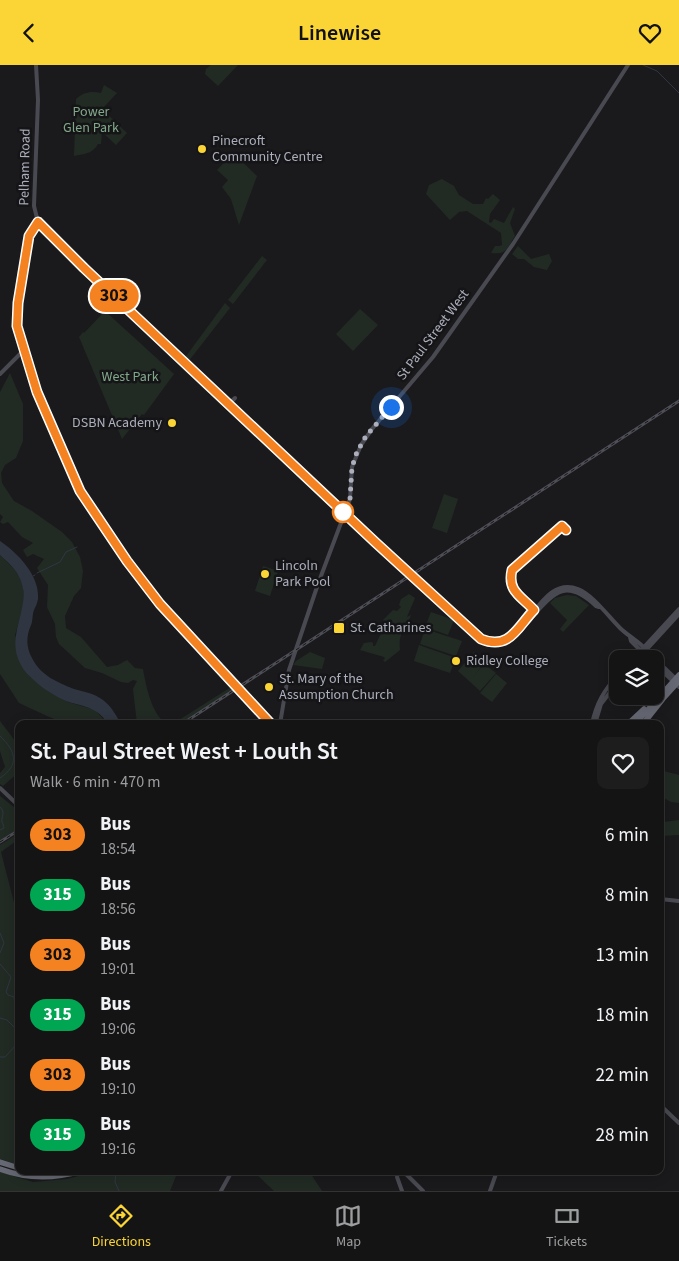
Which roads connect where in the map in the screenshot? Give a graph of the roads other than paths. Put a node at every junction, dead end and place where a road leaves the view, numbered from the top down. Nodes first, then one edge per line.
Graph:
1 (36, 65) edge
2 (628, 65) edge
3 (38, 222) junction
4 (45, 231) junction
5 (29, 236) junction
6 (24, 350) junction
7 (12, 361) junction
8 (29, 363) junction
9 (0, 374) edge
10 (223, 399) junction
11 (235, 399) dead end
12 (347, 506) junction
13 (338, 507) junction
14 (345, 513) junction
15 (340, 523) junction
16 (355, 523) junction
17 (679, 609) edge
18 (679, 614) edge
19 (643, 650) junction
20 (664, 669) edge
21 (664, 671) edge
22 (670, 675) junction
23 (679, 675) edge
24 (679, 681) edge
25 (671, 683) junction
26 (609, 685) edge
27 (679, 687) edge
28 (609, 692) edge
29 (267, 720) edge
30 (281, 720) edge
31 (593, 720) edge
32 (595, 720) edge
33 (632, 720) edge
34 (639, 720) edge
35 (644, 720) edge
36 (0, 789) edge
37 (15, 802) edge
38 (664, 899) edge
39 (679, 901) edge
40 (664, 1109) edge
41 (679, 1123) edge
42 (0, 1162) edge
43 (15, 1167) edge
44 (0, 1169) edge
45 (15, 1174) edge
46 (20, 1175) edge
47 (66, 1175) edge
48 (230, 1175) edge
49 (397, 1175) edge
50 (402, 1175) edge
51 (407, 1175) edge
52 (496, 1175) edge
53 (399, 1182) junction
54 (221, 1191) edge
55 (402, 1191) edge
56 (423, 1191) edge
57 (490, 1191) edge

1 - 3 main road, Pelham Road
2 - 12 main road, St Paul Street West
3 - 4 main road
3 - 5 main road, Pelham Road
4 - 5 main road
4 - 10 main road
5 - 6 main road, Pelham Road
6 - 7 main road
6 - 8 main road, Pelham Road
7 - 8 main road
7 - 9 main road
8 - 29 main road, Pelham Road
10 - 11 main road
10 - 13 main road
12 - 13 main road
12 - 14 main road, St Paul Street West
13 - 14 main road
14 - 15 main road, St Paul Street West
14 - 16 main road
15 - 16 main road
15 - 30 main road, St Paul Street West
16 - 19 main road
17 - 19 main road
18 - 19 main road
20 - 22 main road
21 - 22 main road
22 - 24 main road
22 - 27 main road
23 - 25 highway
24 - 35 highway
25 - 33 highway
25 - 34 highway
26 - 31 main road
28 - 32 main road
36 - 37 main road
38 - 39 main road
40 - 41 main road
42 - 43 highway
44 - 45 highway
46 - 47 highway
48 - 54 main road
49 - 53 main road
50 - 53 main road
51 - 56 main road
52 - 57 main road
53 - 55 main road

